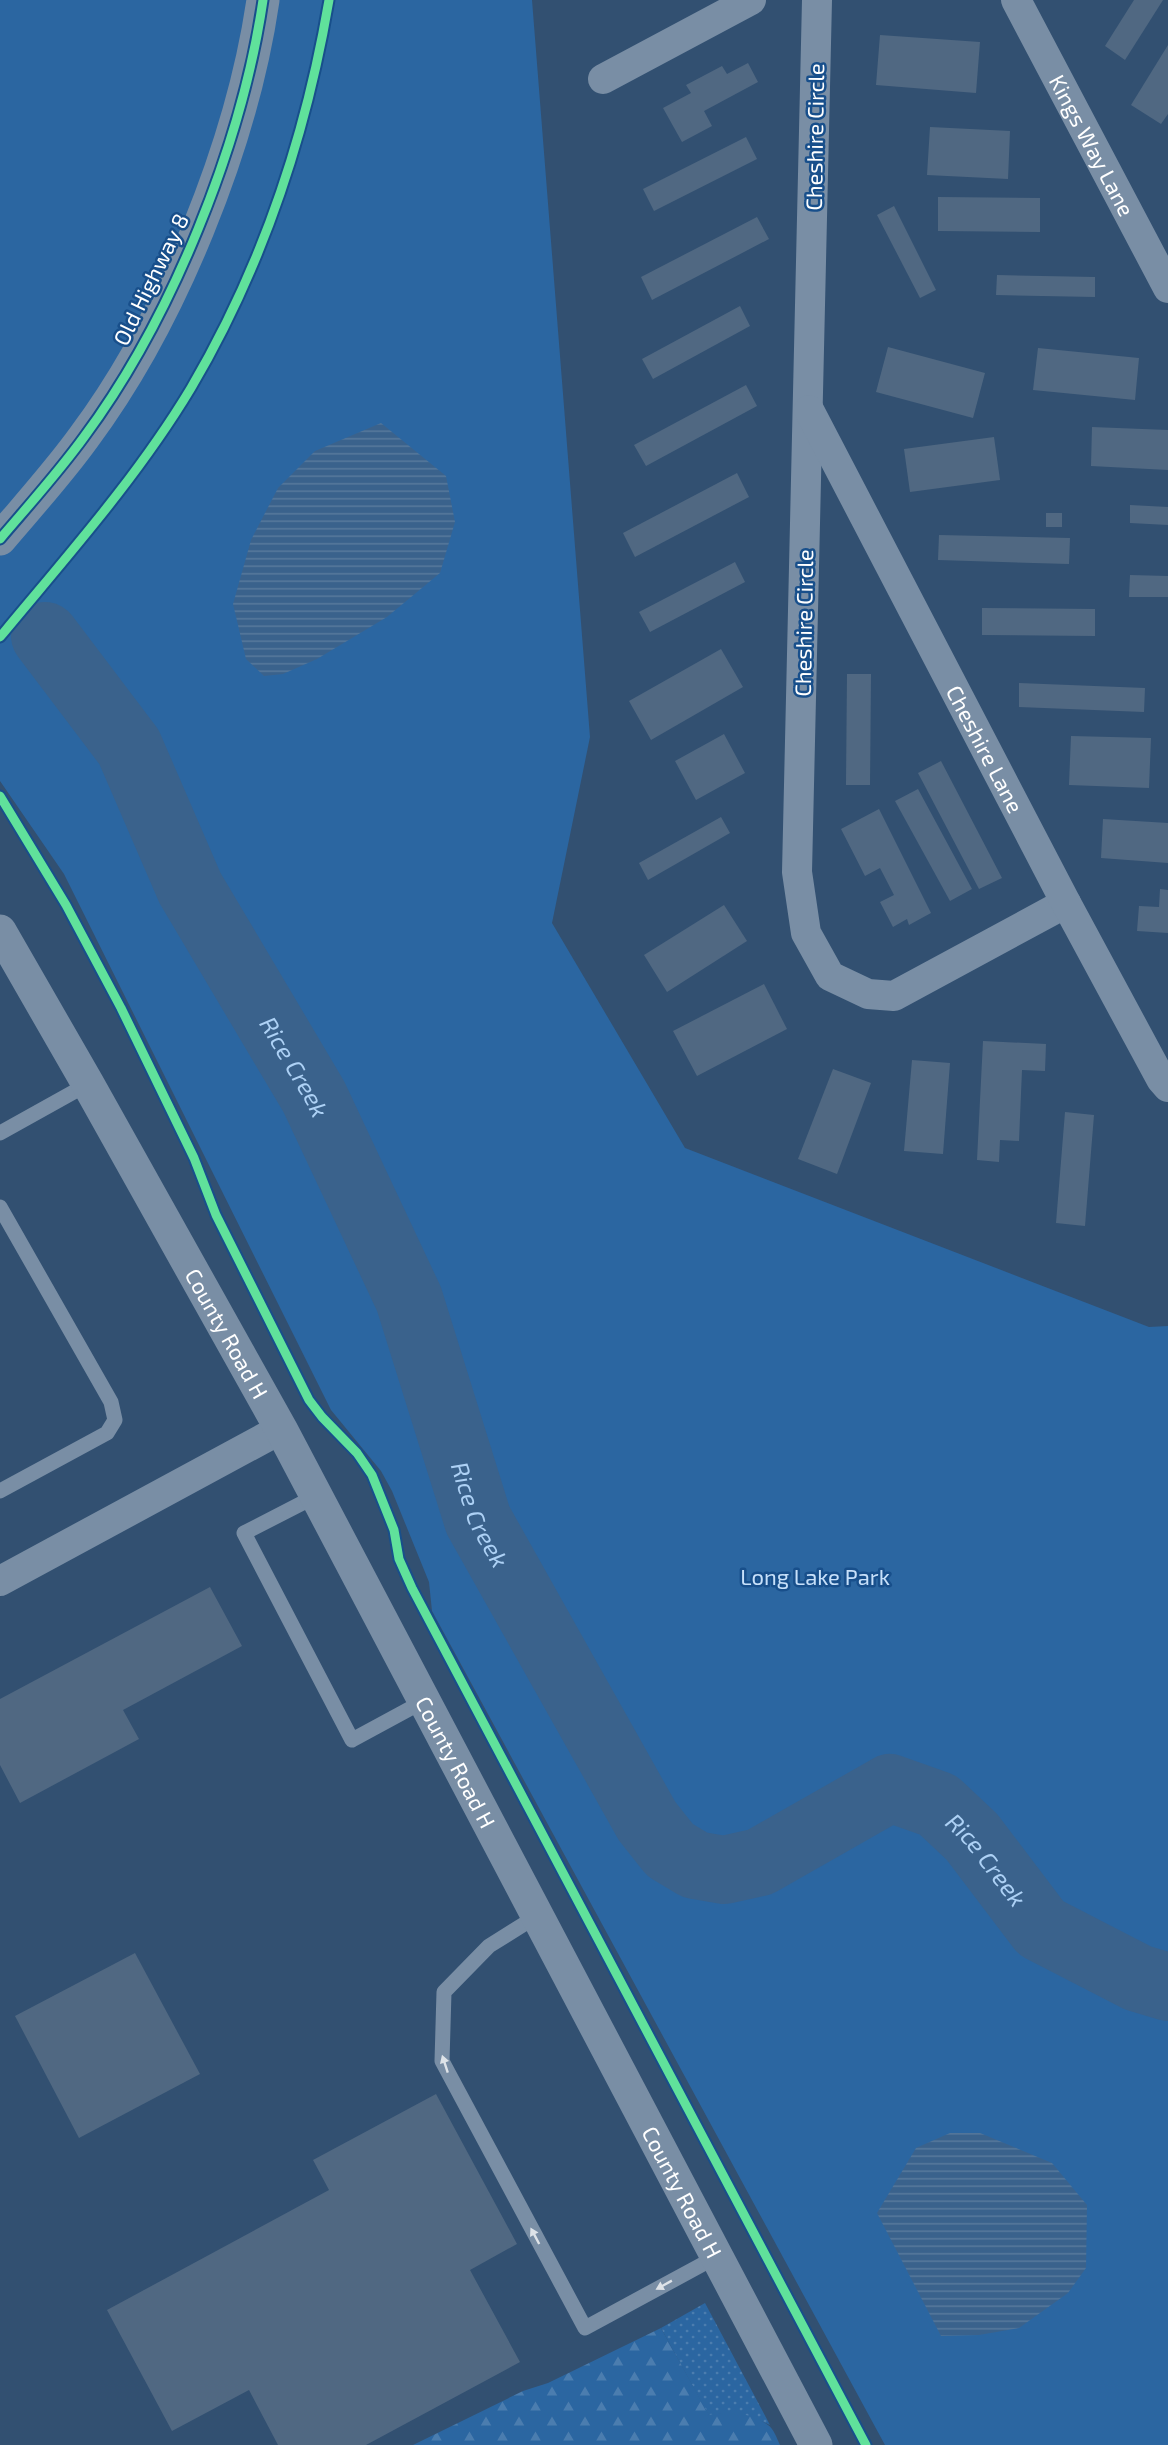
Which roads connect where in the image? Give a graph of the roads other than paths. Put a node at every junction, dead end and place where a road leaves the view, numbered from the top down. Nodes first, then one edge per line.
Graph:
1 (263, 0) edge
2 (751, 0) edge
3 (817, 0) edge
4 (1016, 0) edge
5 (603, 79) dead end
6 (1168, 288) edge
7 (807, 408) junction
8 (0, 539) edge
9 (1066, 903) junction
10 (0, 931) edge
11 (88, 1084) junction
12 (1168, 1087) edge
13 (0, 1133) edge
14 (0, 1207) edge
15 (281, 1429) junction
16 (0, 1491) edge
17 (316, 1496) junction
18 (0, 1581) edge
19 (424, 1701) junction
20 (537, 1916) junction
21 (716, 2258) junction
22 (816, 2445) edge

1 - 8 street, Old Highway 8
2 - 5 street
3 - 7 street, Cheshire Circle
4 - 6 street, Kings Way Lane
7 - 9 street, Cheshire Lane
7 - 9 street, Cheshire Circle
9 - 12 street, Cheshire Lane
10 - 11 street, County Road H
11 - 13 lane
11 - 15 street, County Road H
14 - 16 lane
15 - 17 street, County Road H
15 - 18 street
17 - 19 street, County Road H
17 - 19 lane
19 - 20 street, County Road H
20 - 21 street, County Road H
21 -> 20 lane
21 - 22 street, County Road H

